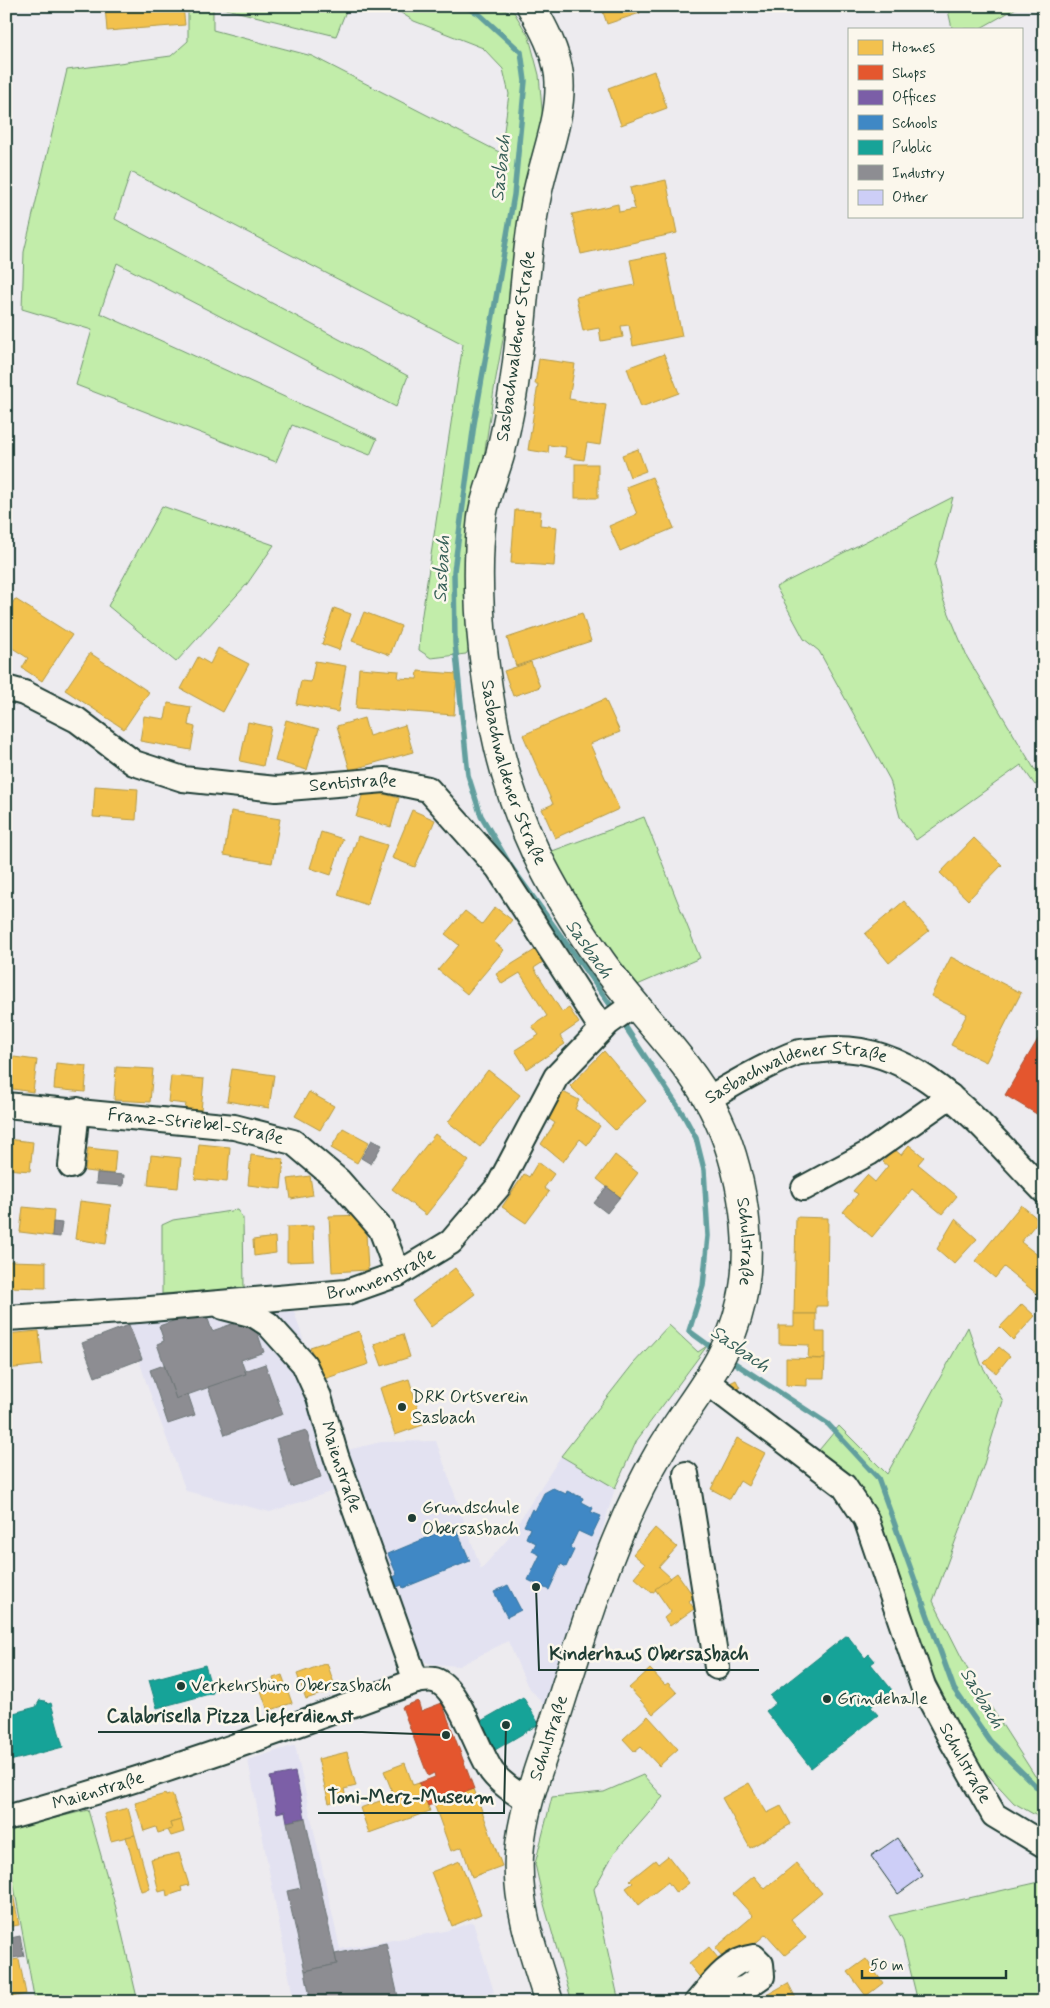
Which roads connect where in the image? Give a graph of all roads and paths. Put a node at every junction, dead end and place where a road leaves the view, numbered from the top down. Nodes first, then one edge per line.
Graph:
1 (531, 6) edge
2 (6, 688) edge
3 (617, 1017) junction
4 (950, 1096) junction
5 (708, 1099) junction
6 (6, 1105) edge
7 (77, 1110) junction
8 (71, 1166) dead end
9 (804, 1188) dead end
10 (1044, 1191) edge
11 (398, 1274) junction
12 (210, 1303) junction
13 (6, 1318) edge
14 (719, 1361) junction
15 (686, 1474) dead end
16 (717, 1667) dead end
17 (416, 1680) junction
18 (529, 1801) junction
19 (6, 1818) edge
20 (1044, 1845) edge
21 (549, 2002) edge

1 - 3 main road, Sasbachwaldener Straße
2 - 3 street, Sentistraße
3 - 5 main road, Sasbachwaldener Straße
3 - 11 street, Brunnenstraße
4 - 5 street, Sasbachwaldener Straße
4 - 9 street
4 - 10 street, Sasbachwaldener Straße
5 - 14 main road, Schulstraße
6 - 7 street, Franz-Striebel-Straße
7 - 8 street
7 - 11 street, Franz-Striebel-Straße
11 - 12 street, Brunnenstraße
12 - 13 street, Brunnenstraße
12 - 17 street, Maienstraße
14 - 18 main road, Schulstraße
14 - 20 street, Schulstraße
15 - 16 street
17 - 18 street, Maienstraße
17 - 19 street, Maienstraße
18 - 21 main road, Schulstraße

